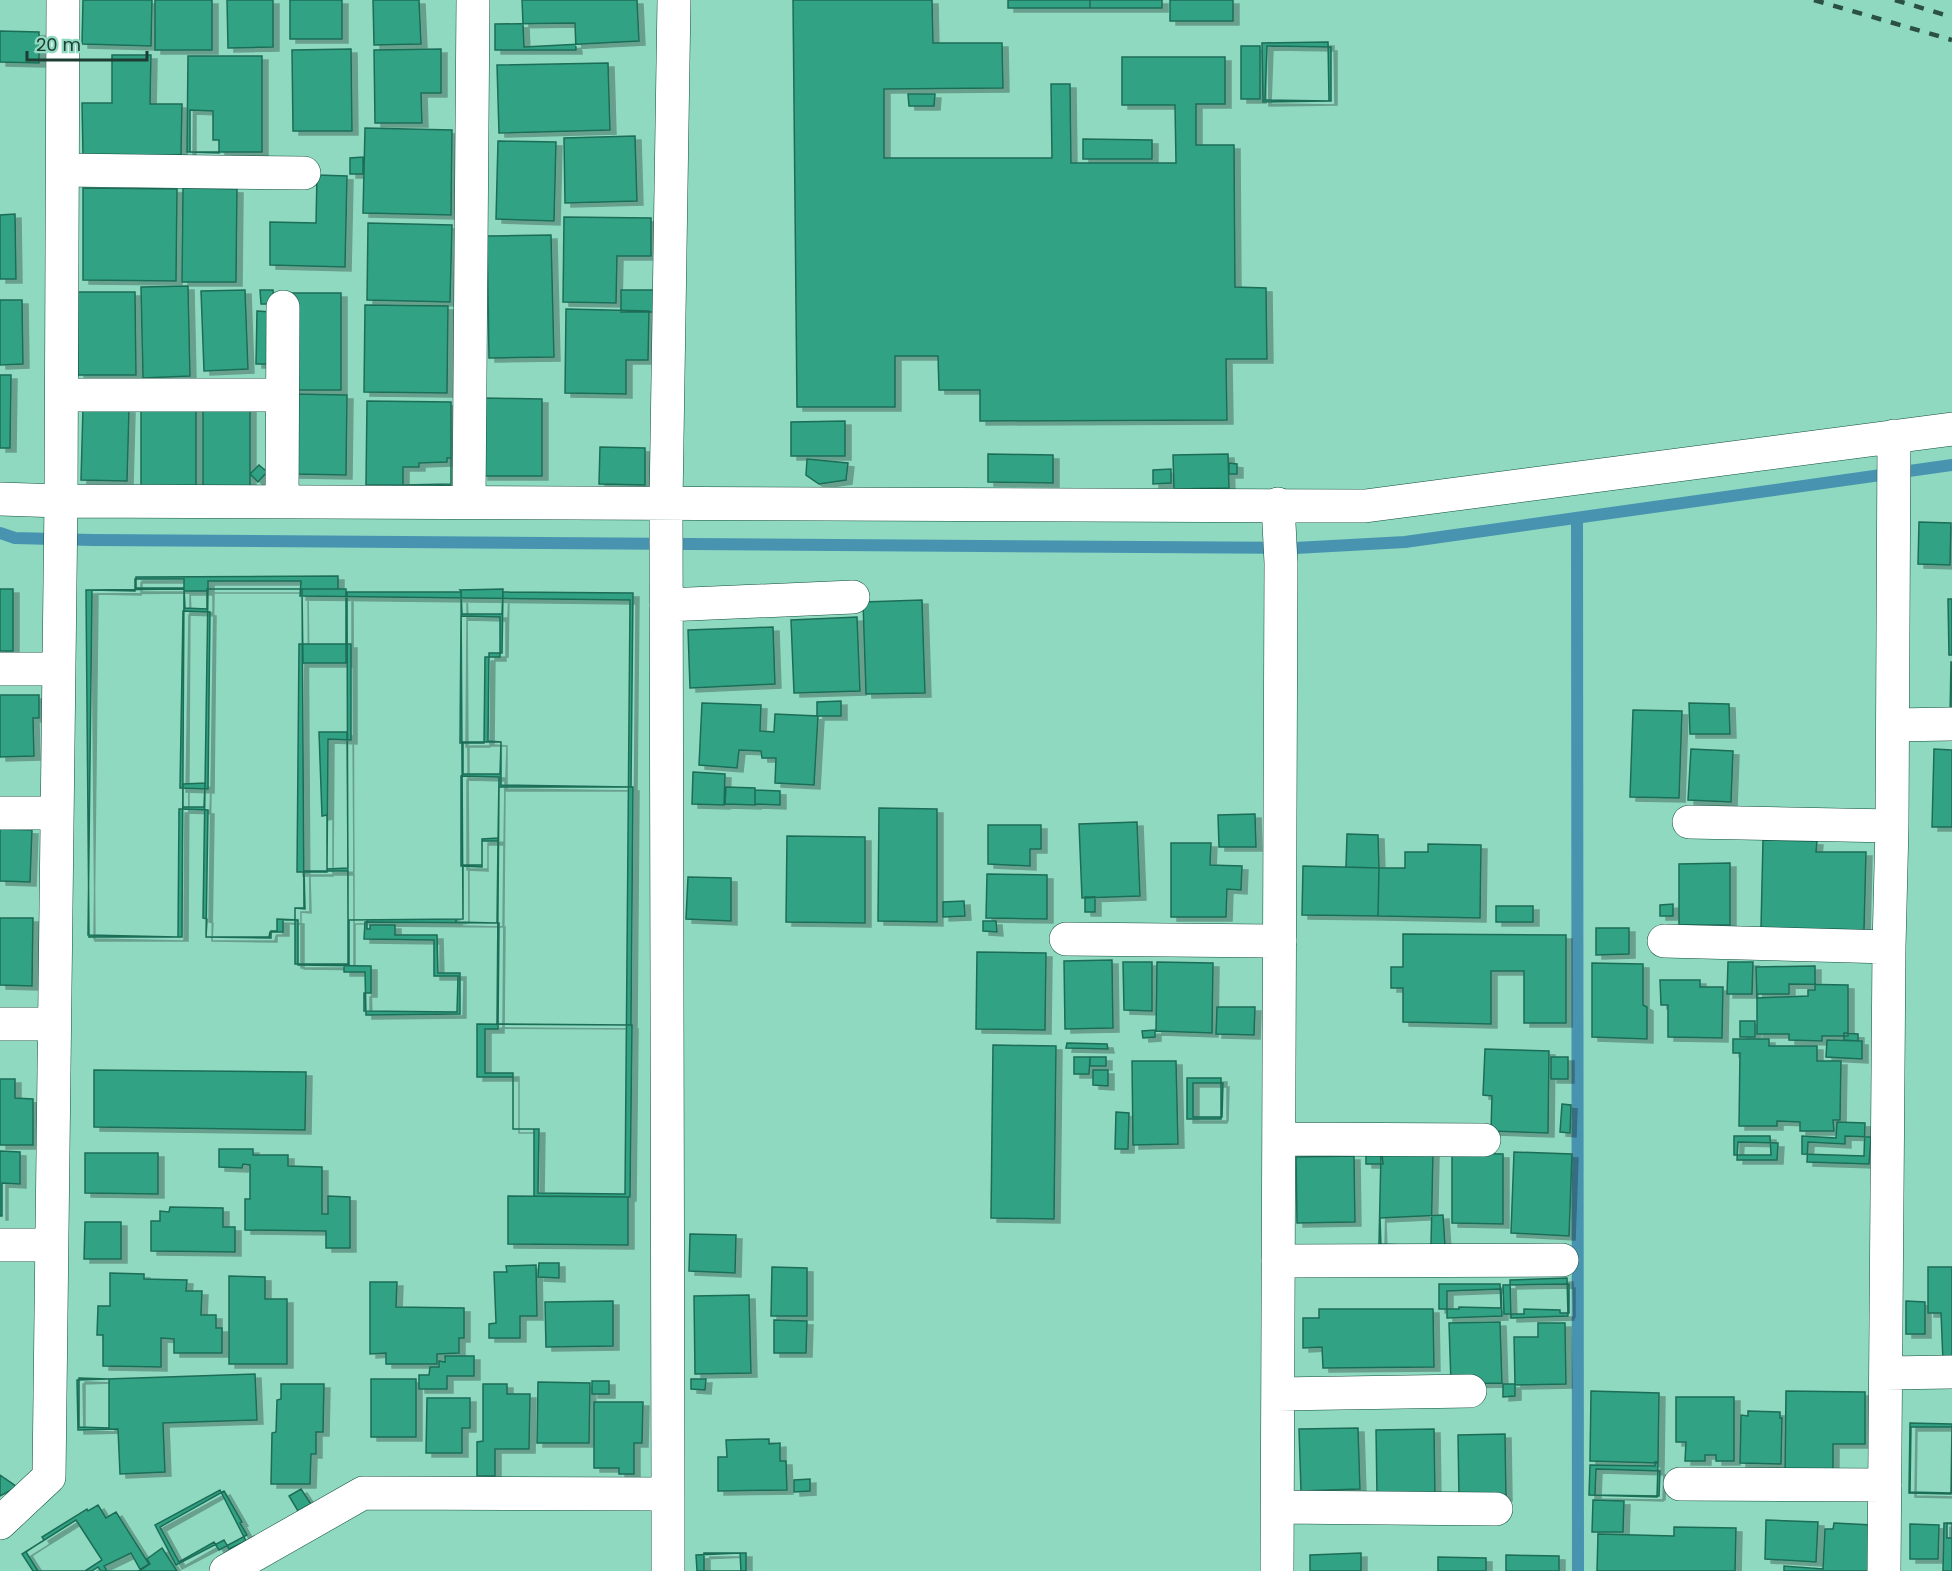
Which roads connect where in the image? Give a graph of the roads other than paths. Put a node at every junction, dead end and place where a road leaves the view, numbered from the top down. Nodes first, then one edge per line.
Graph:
1 (63, 0) edge
2 (473, 0) edge
3 (674, 0) edge
4 (63, 170) junction
5 (304, 173) dead end
6 (283, 307) dead end
7 (62, 395) junction
8 (282, 395) junction
9 (1952, 429) edge
10 (1894, 443) junction
11 (0, 499) edge
12 (282, 502) junction
13 (469, 502) junction
14 (61, 512) junction
15 (666, 516) junction
16 (1278, 516) junction
17 (853, 597) dead end
18 (666, 605) junction
19 (0, 669) edge
20 (59, 669) junction
21 (1893, 724) junction
22 (1952, 724) edge
23 (0, 813) edge
24 (57, 813) junction
25 (1689, 822) dead end
26 (1892, 826) junction
27 (1066, 939) dead end
28 (1280, 941) junction
29 (1664, 941) dead end
30 (1889, 948) junction
31 (0, 1024) edge
32 (54, 1024) junction
33 (1279, 1139) junction
34 (1484, 1140) dead end
35 (0, 1245) edge
36 (51, 1245) junction
37 (1562, 1260) dead end
38 (1278, 1261) junction
39 (1886, 1372) junction
40 (1952, 1372) edge
41 (1470, 1391) dead end
42 (1278, 1394) junction
43 (1680, 1484) dead end
44 (1885, 1485) junction
45 (668, 1494) junction
46 (1278, 1507) junction
47 (1496, 1509) dead end
48 (0, 1523) edge
49 (226, 1571) edge
50 (668, 1571) edge
51 (1277, 1571) edge
52 (1884, 1571) edge

1 - 4 street
2 - 13 street
3 - 15 street
4 - 5 street
4 - 7 street
6 - 8 street
7 - 8 street
7 - 14 street
8 - 12 street
9 - 10 street
10 - 16 street
10 - 21 street
11 - 14 street
12 - 13 street
12 - 14 street
13 - 15 street
14 - 20 street
15 - 16 street
15 - 18 street
16 - 28 street
17 - 18 street
18 - 45 street
19 - 20 street
20 - 24 street
21 - 22 street
21 - 26 street
23 - 24 street
24 - 32 street
25 - 26 street
26 - 30 street
27 - 28 street
28 - 33 street
29 - 30 street
30 - 39 street
31 - 32 street
32 - 36 street
33 - 34 street
33 - 38 street
35 - 36 street
36 - 48 street
37 - 38 street
38 - 42 street
39 - 40 street
39 - 44 street
41 - 42 street
42 - 46 street
43 - 44 street
44 - 52 street
45 - 49 street
45 - 50 street
46 - 47 street
46 - 51 street

